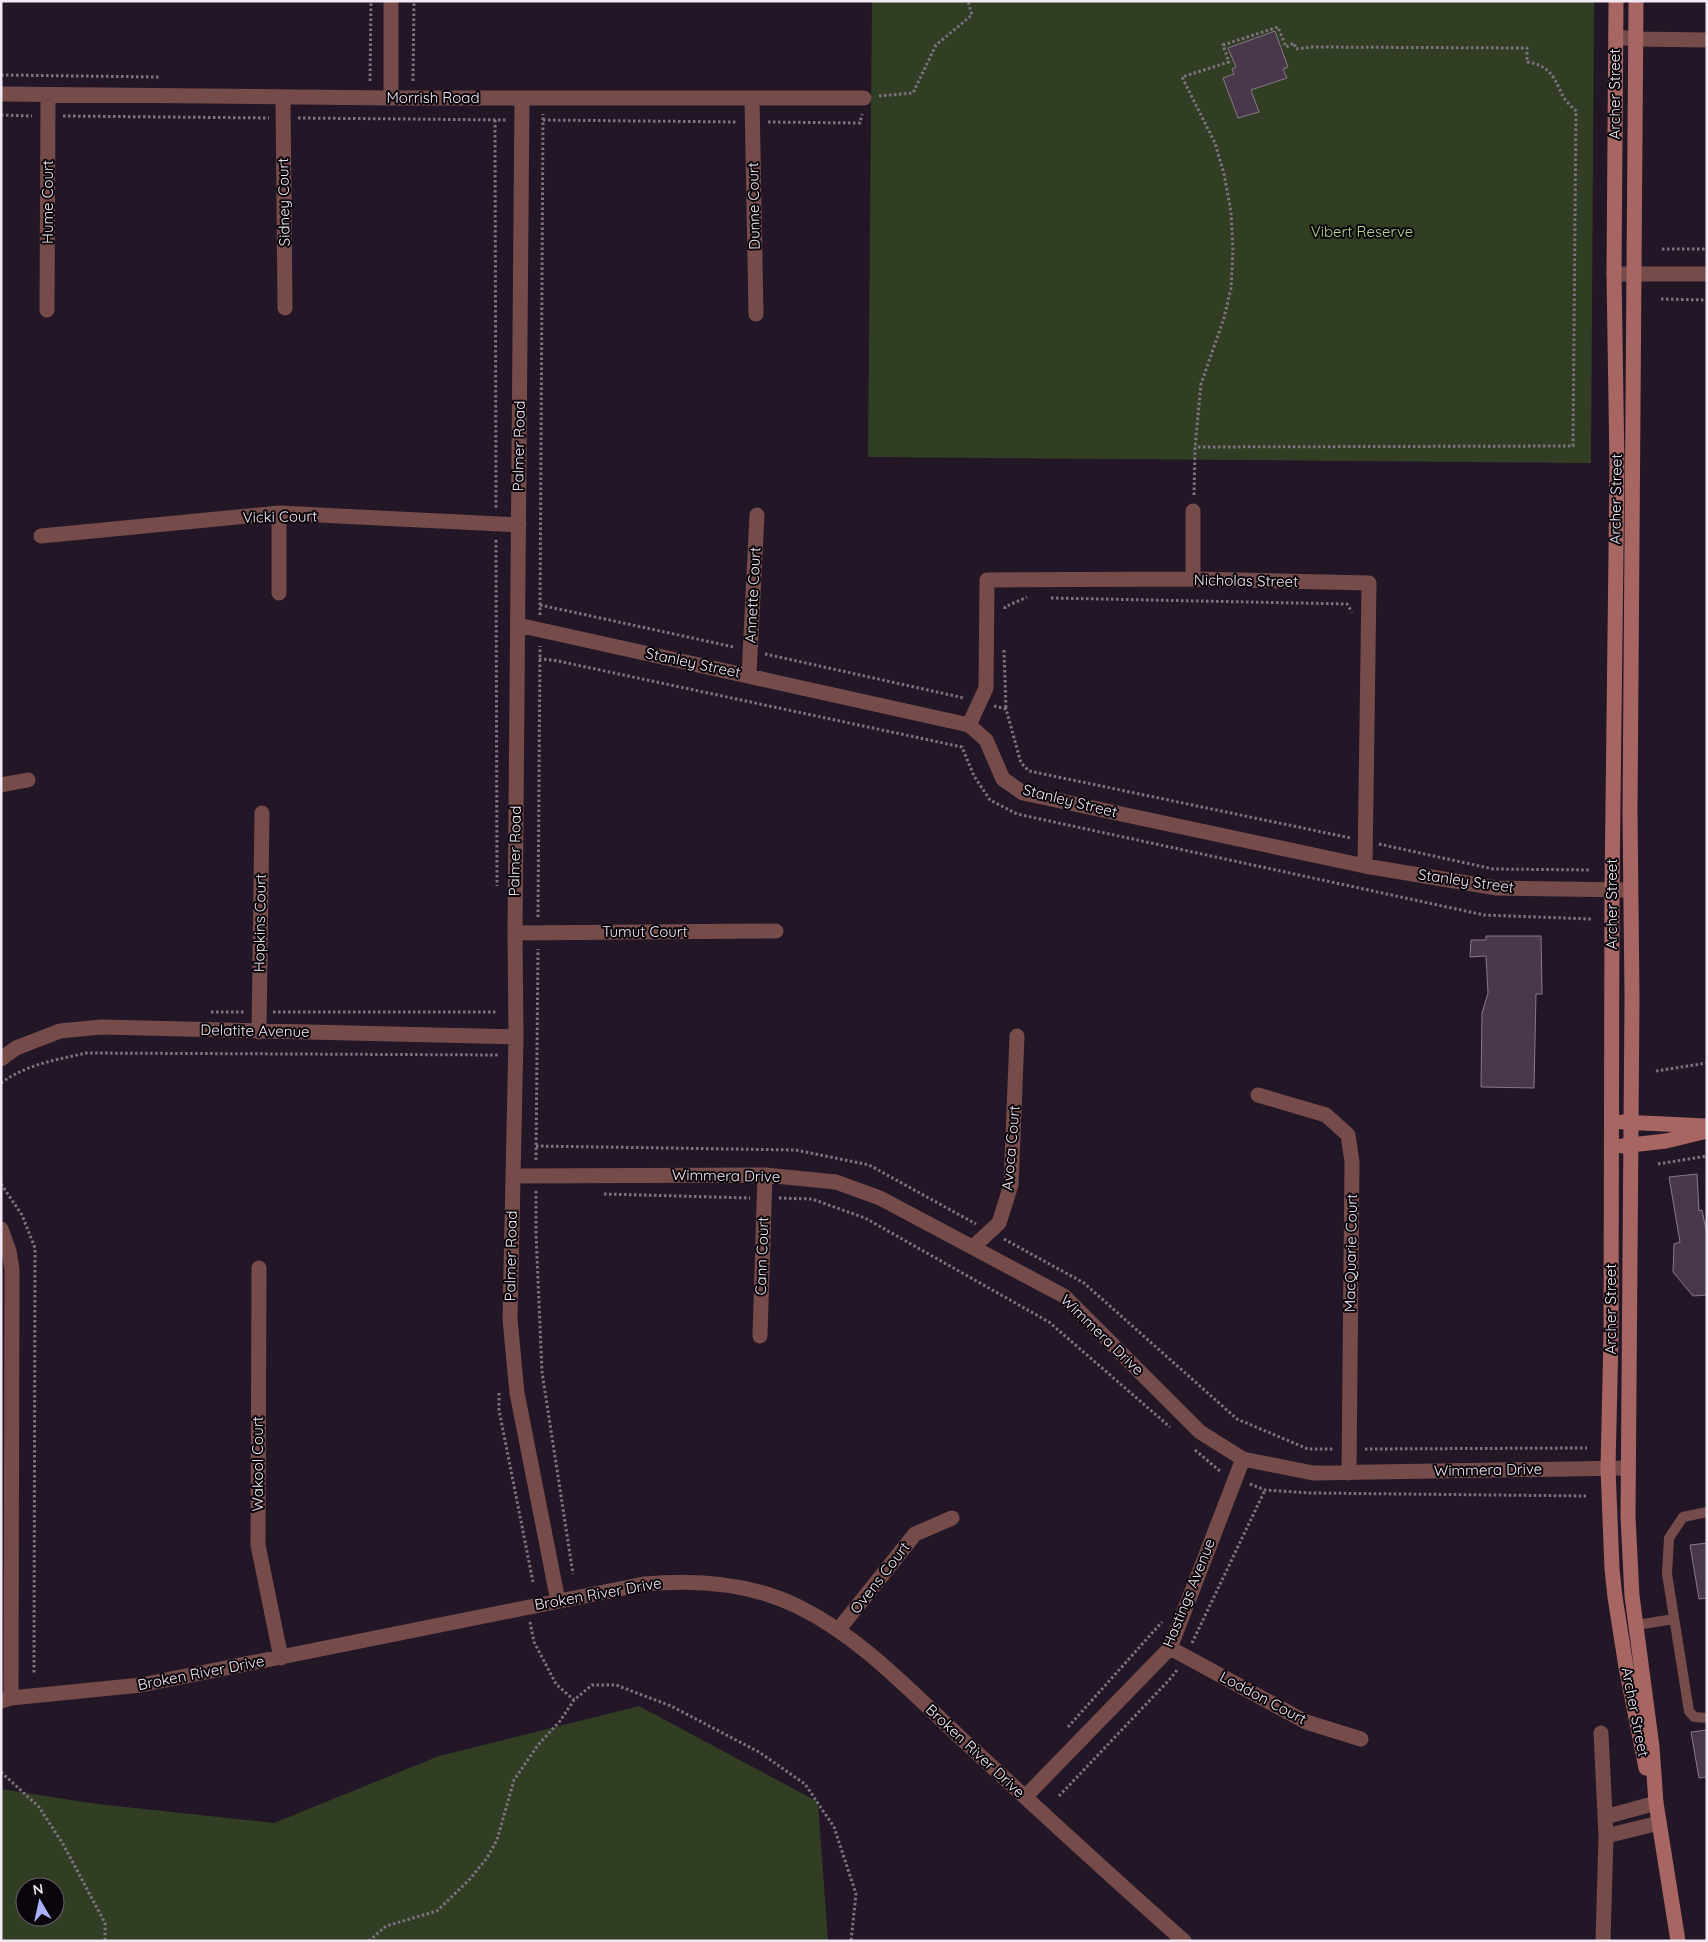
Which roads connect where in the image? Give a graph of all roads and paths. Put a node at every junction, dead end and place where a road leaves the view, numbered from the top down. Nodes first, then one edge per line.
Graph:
1 (371, 1) edge
2 (391, 1) edge
3 (414, 1) edge
4 (968, 1) edge
5 (1616, 1) edge
6 (1636, 1) edge
7 (1616, 37) junction
8 (1635, 39) junction
9 (1707, 40) edge
10 (370, 80) dead end
11 (413, 81) dead end
12 (1, 94) edge
13 (48, 95) junction
14 (283, 97) junction
15 (391, 98) junction
16 (522, 98) junction
17 (543, 98) junction
18 (752, 98) junction
19 (864, 98) junction
20 (1, 115) edge
21 (48, 116) junction
22 (283, 118) junction
23 (522, 120) junction
24 (543, 120) junction
25 (753, 122) junction
26 (1615, 152) junction
27 (1634, 152) junction
28 (1662, 249) dead end
29 (1707, 249) edge
30 (1614, 274) junction
31 (1633, 274) junction
32 (1707, 274) edge
33 (1661, 299) dead end
34 (1707, 300) edge
35 (285, 308) dead end
36 (47, 310) dead end
37 (756, 314) dead end
38 (1617, 404) junction
39 (1633, 404) junction
40 (1195, 448) junction
41 (1193, 511) joint
42 (279, 514) junction
43 (757, 515) dead end
44 (518, 525) junction
45 (41, 536) dead end
46 (1193, 579) junction
47 (1615, 580) junction
48 (1632, 580) junction
49 (279, 593) dead end
50 (1035, 598) dead end
51 (1045, 598) dead end
52 (540, 605) junction
53 (1005, 614) dead end
54 (1354, 615) dead end
55 (518, 625) junction
56 (540, 630) junction
57 (1004, 647) dead end
58 (750, 651) junction
59 (749, 675) junction
60 (980, 702) junction
61 (1006, 709) junction
62 (969, 725) junction
63 (1613, 751) junction
64 (1631, 751) junction
65 (28, 780) dead end
66 (1, 785) edge
67 (262, 813) dead end
68 (1366, 842) junction
69 (1365, 866) junction
70 (1591, 870) dead end
71 (1612, 890) junction
72 (1630, 890) junction
73 (776, 931) dead end
74 (515, 933) junction
75 (538, 933) junction
76 (1632, 997) junction
77 (1612, 998) junction
78 (259, 1032) junction
79 (516, 1036) junction
80 (1017, 1036) dead end
81 (498, 1055) dead end
82 (1, 1058) edge
83 (1707, 1063) edge
84 (1656, 1071) dead end
85 (1, 1083) edge
86 (1258, 1095) dead end
87 (1612, 1122) junction
88 (1631, 1122) junction
89 (1707, 1126) edge
90 (1707, 1131) edge
91 (1613, 1146) junction
92 (1631, 1146) junction
93 (1707, 1156) edge
94 (1658, 1164) dead end
95 (765, 1175) junction
96 (512, 1176) junction
97 (536, 1176) junction
98 (1, 1184) edge
99 (536, 1192) junction
100 (546, 1192) dead end
101 (596, 1194) dead end
102 (764, 1198) junction
103 (1, 1228) edge
104 (973, 1247) junction
105 (258, 1268) dead end
106 (760, 1336) dead end
107 (1611, 1336) junction
108 (1628, 1337) junction
109 (1177, 1434) dead end
110 (1192, 1447) dead end
111 (1243, 1459) junction
112 (6, 1468) edge
113 (1608, 1468) junction
114 (1627, 1468) junction
115 (1349, 1473) junction
116 (1236, 1478) junction
117 (1586, 1496) dead end
118 (1707, 1512) edge
119 (952, 1518) dead end
120 (573, 1574) dead end
121 (1632, 1596) junction
122 (1615, 1597) junction
123 (558, 1601) junction
124 (527, 1607) junction
125 (1165, 1618) dead end
126 (1674, 1619) junction
127 (1636, 1624) junction
128 (1620, 1625) junction
129 (840, 1629) junction
130 (1170, 1648) junction
131 (282, 1658) junction
132 (34, 1673) dead end
133 (4, 1699) edge
134 (574, 1700) junction
135 (1707, 1718) edge
136 (1601, 1733) dead end
137 (1062, 1734) dead end
138 (1361, 1740) dead end
139 (1, 1772) edge
140 (1025, 1797) junction
141 (1656, 1803) junction
142 (1605, 1817) junction
143 (1659, 1823) junction
144 (1606, 1836) junction
145 (105, 1941) edge
146 (369, 1941) edge
147 (851, 1941) edge
148 (1184, 1941) edge
149 (1603, 1941) edge
150 (1678, 1941) edge

1 - 10 path
2 - 15 street
3 - 11 path
4 - 19 path
5 - 7 main road, Archer Street
6 - 8 main road, Archer Street
7 - 8 street
7 - 26 main road, Archer Street
8 - 9 street
8 - 27 main road, Archer Street
12 - 13 street, Morrish Road
13 - 14 street, Morrish Road
13 - 21 street, Hume Court
14 - 15 street, Morrish Road
14 - 22 street, Sidney Court
15 - 16 street, Morrish Road
16 - 17 street, Morrish Road
16 - 23 street, Palmer Road
17 - 18 street, Morrish Road
17 - 24 path
18 - 19 street, Morrish Road
18 - 25 street, Dunne Court
19 - 25 path
20 - 21 path
21 - 22 path
21 - 36 street, Hume Court
22 - 23 path
22 - 35 street, Sidney Court
23 - 24 path
23 - 44 street, Palmer Road
24 - 25 path
24 - 52 path
25 - 37 street, Dunne Court
26 - 27 main road
26 - 30 main road, Archer Street
27 - 31 main road, Archer Street
28 - 29 path
30 - 31 street
30 - 38 main road, Archer Street
31 - 32 street
31 - 39 main road, Archer Street
33 - 34 path
38 - 39 main road
38 - 47 main road, Archer Street
39 - 48 main road, Archer Street
40 - 40 path
40 - 41 path
41 - 46 street
42 - 44 street, Vicki Court
42 - 45 street, Vicki Court
42 - 49 street
43 - 58 street, Annette Court
44 - 55 street, Palmer Road
46 - 60 street, Nicholas Street
46 - 68 street, Nicholas Street
47 - 48 main road
47 - 63 main road, Archer Street
48 - 64 main road, Archer Street
50 - 53 path
51 - 54 path
52 - 56 path
52 - 58 path
55 - 56 street, Stanley Street
55 - 74 street, Palmer Road
56 - 59 street, Stanley Street
56 - 75 path
57 - 61 path
58 - 59 street, Annette Court
58 - 60 path
59 - 62 street, Stanley Street
60 - 61 path
60 - 62 street, Nicholas Street
61 - 68 path
62 - 69 street, Stanley Street
63 - 64 main road
63 - 71 main road, Archer Street
64 - 72 main road, Archer Street
65 - 66 street
67 - 78 street, Hopkins Court
68 - 69 street, Nicholas Street
68 - 70 path
69 - 71 street, Stanley Street
71 - 72 street, Stanley Street
71 - 77 main road, Archer Street
72 - 76 main road, Archer Street
73 - 75 street, Tumut Court
74 - 75 street, Tumut Court
74 - 79 street, Palmer Road
75 - 97 path
76 - 77 main road
76 - 88 main road, Archer Street
77 - 87 main road, Archer Street
78 - 79 street, Delatite Avenue
78 - 82 street, Delatite Avenue
79 - 96 street, Palmer Road
80 - 104 street, Avoca Court
81 - 85 path
83 - 84 path
86 - 115 street, MacQuarie Court
87 - 88 main road
87 - 91 main road, Archer Street
88 - 89 main road
88 - 92 main road, Archer Street
90 - 92 main road
91 - 92 main road
91 - 107 main road, Archer Street
92 - 108 main road, Archer Street
93 - 94 path
95 - 97 street, Wimmera Drive
95 - 102 street, Cann Court
95 - 104 street, Wimmera Drive
96 - 97 street, Wimmera Drive
96 - 123 street, Palmer Road
97 - 99 path
98 - 132 path
99 - 100 path
99 - 120 path
101 - 102 path
102 - 106 street, Cann Court
102 - 109 path
103 - 112 street
104 - 111 street, Wimmera Drive
105 - 131 street, Wakool Court
107 - 108 main road
107 - 113 main road, Archer Street
108 - 114 main road, Archer Street
110 - 116 path
111 - 115 street, Wimmera Drive
111 - 116 street, Hastings Avenue
112 - 133 street
113 - 114 street, Wimmera Drive
113 - 115 street, Wimmera Drive
113 - 122 main road, Archer Street
114 - 121 main road, Archer Street
116 - 117 path
116 - 130 street, Hastings Avenue
118 - 126 lane
119 - 129 street, Ovens Court
121 - 122 main road
121 - 127 main road, Archer Street
122 - 128 main road, Archer Street
123 - 124 street, Broken River Drive
123 - 129 street, Broken River Drive
124 - 131 street, Broken River Drive
124 - 134 path
125 - 137 path
126 - 127 lane
126 - 135 lane
127 - 128 main road
127 - 141 main road, Archer Street
128 - 141 main road, Archer Street
129 - 140 street, Broken River Drive
130 - 138 street, Loddon Court
130 - 140 street, Hastings Avenue
131 - 133 street, Broken River Drive
134 - 146 path
134 - 147 path
136 - 142 street
139 - 145 path
140 - 148 street, Broken River Drive
141 - 142 street
141 - 143 main road, Archer Street
142 - 144 street
143 - 144 street
143 - 150 main road, Archer Street
144 - 149 street

